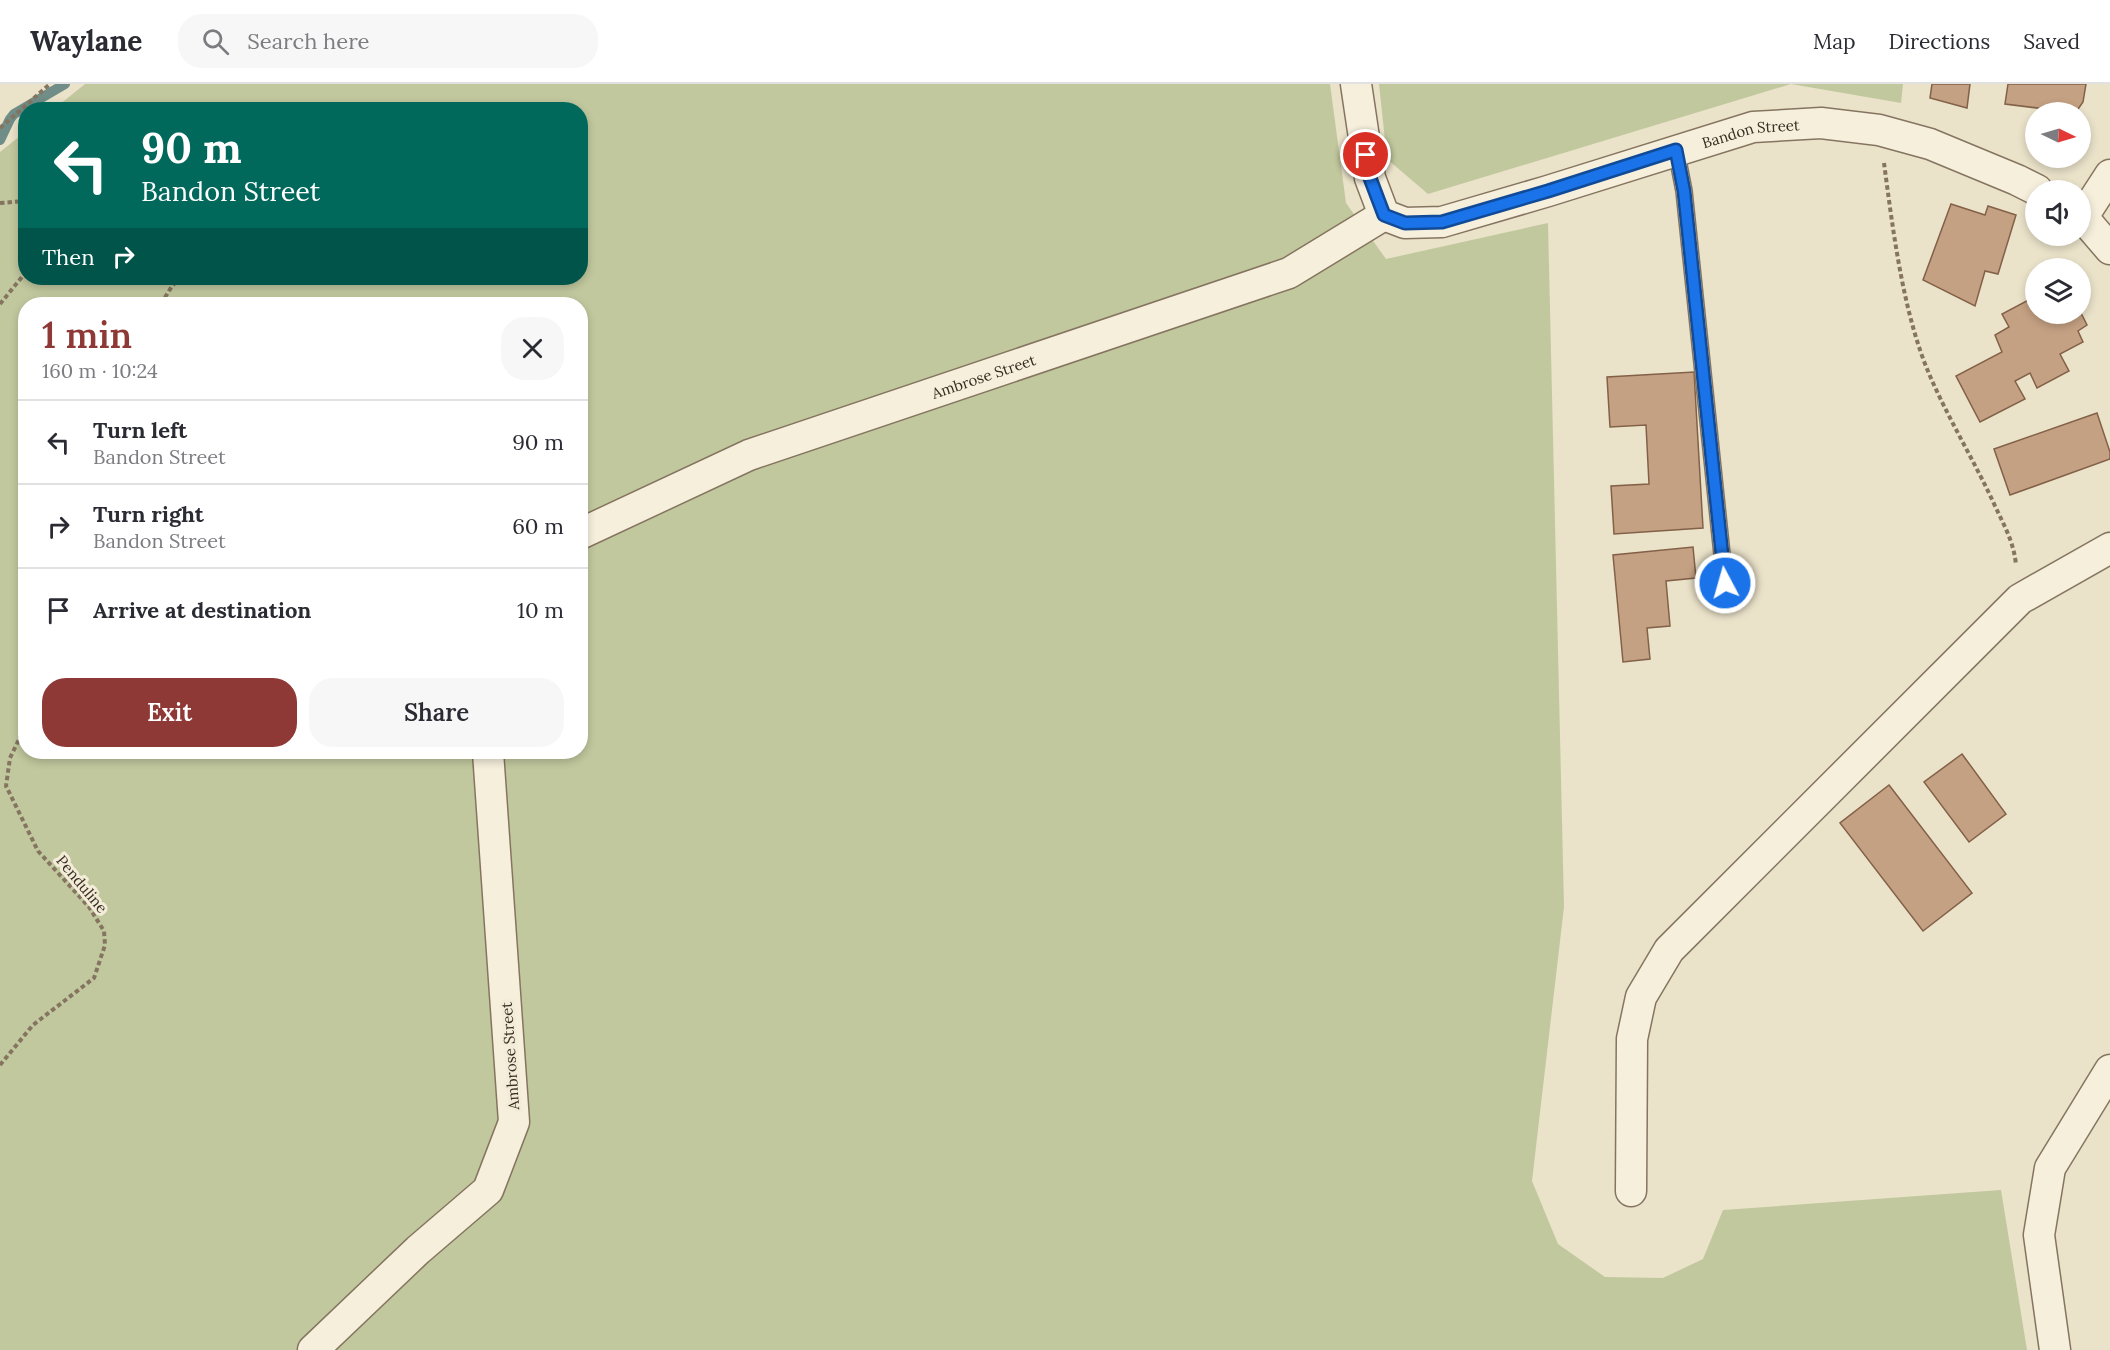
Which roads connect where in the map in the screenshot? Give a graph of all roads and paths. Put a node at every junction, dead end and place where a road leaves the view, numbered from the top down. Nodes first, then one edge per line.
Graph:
1 (50, 84) edge
2 (1356, 84) edge
3 (30, 102) edge
4 (18, 112) edge
5 (0, 128) edge
6 (1879, 130) junction
7 (1676, 150) junction
8 (2110, 175) edge
9 (2025, 184) edge
10 (18, 202) edge
11 (2091, 202) edge
12 (0, 203) edge
13 (1384, 215) junction
14 (2091, 226) edge
15 (2110, 249) edge
16 (18, 282) edge
17 (0, 304) edge
18 (588, 530) edge
19 (2110, 548) edge
20 (1725, 583) dead end
21 (2020, 599) junction
22 (18, 742) edge
23 (488, 759) edge
24 (0, 1065) edge
25 (2110, 1070) edge
26 (1631, 1191) dead end
27 (313, 1350) edge
28 (2055, 1350) edge

1 - 3 path
2 - 13 street
4 - 5 path
6 - 7 street, Bandon Street
6 - 9 street, Bandon Street
6 - 21 path
7 - 13 street, Bandon Street
7 - 20 lane
8 - 11 street
10 - 12 path
13 - 18 street, Ambrose Street
14 - 15 street
16 - 17 path
19 - 21 street
21 - 26 street
22 - 24 path, Penduline
23 - 27 street, Ambrose Street
25 - 28 street

